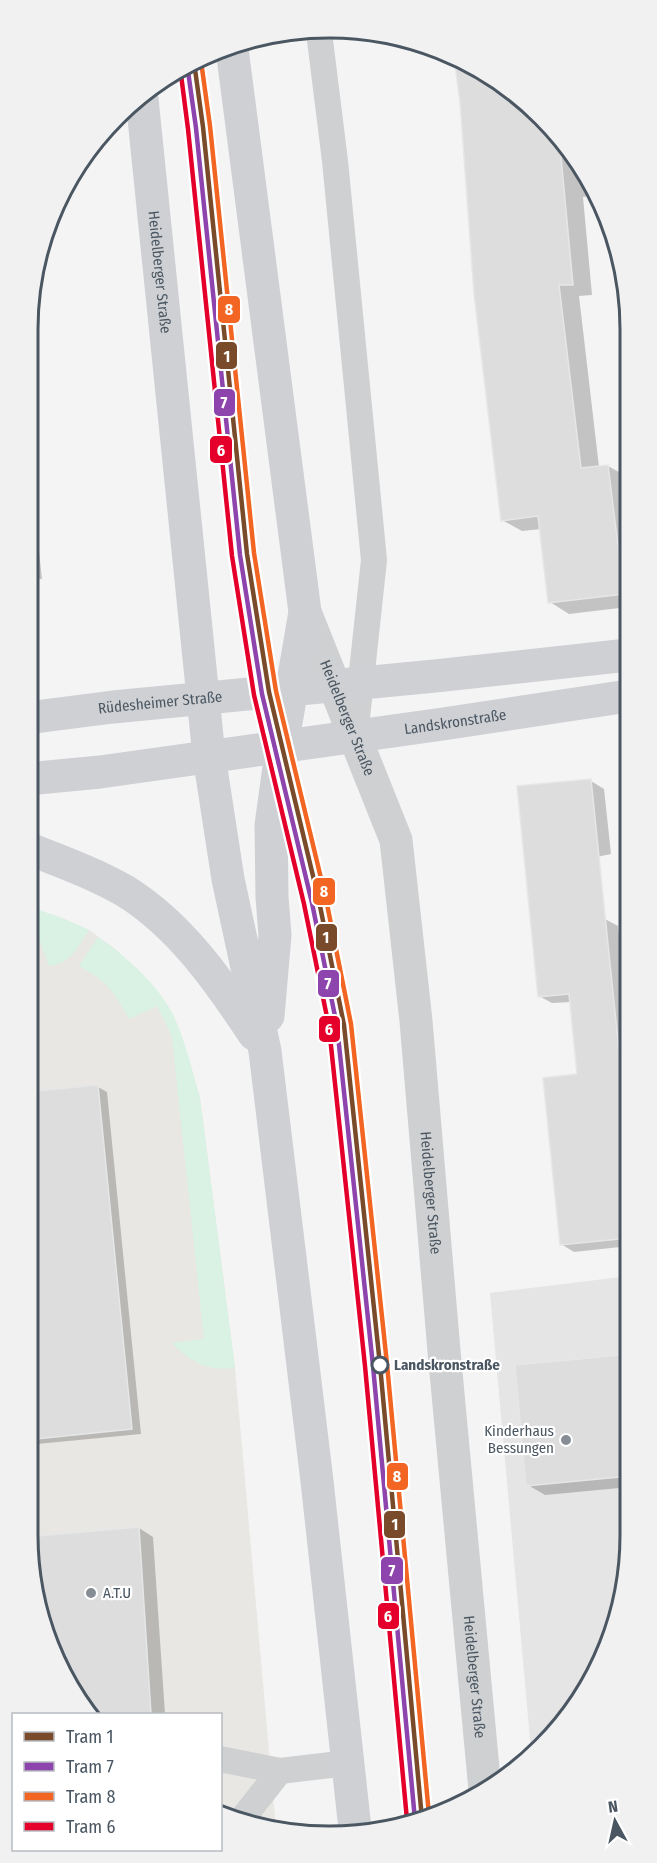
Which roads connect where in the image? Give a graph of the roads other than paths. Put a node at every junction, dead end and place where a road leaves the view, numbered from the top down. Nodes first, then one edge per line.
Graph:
1 (320, 38) edge
2 (233, 54) edge
3 (143, 105) edge
4 (305, 612) junction
5 (620, 656) edge
6 (348, 685) junction
7 (291, 691) junction
8 (620, 697) edge
9 (202, 699) junction
10 (38, 717) edge
11 (355, 736) junction
12 (282, 746) junction
13 (209, 756) junction
14 (38, 777) edge
15 (38, 852) edge
16 (265, 1051) junction
17 (222, 1759) edge
18 (348, 1763) junction
19 (280, 1771) junction
20 (484, 1780) edge
21 (246, 1814) edge
22 (354, 1824) edge

1 - 6 lane
2 - 4 main road, Heidelberger Straße
3 - 9 main road, Heidelberger Straße
4 - 6 street, Heidelberger Straße
4 - 7 main road, Heidelberger Straße
5 - 6 main road
6 - 7 main road
6 - 11 street, Heidelberger Straße
7 - 9 main road, Rüdesheimer Straße
7 - 12 main road, Heidelberger Straße
8 - 11 main road, Landskronstraße
9 - 10 main road, Rüdesheimer Straße
9 - 13 main road, Heidelberger Straße
11 - 12 main road, Landskronstraße
11 - 20 street, Heidelberger Straße
12 - 13 main road
12 - 16 main road, Heidelberger Straße
13 - 14 main road
13 - 16 main road, Heidelberger Straße
15 - 16 main road
16 - 18 main road, Heidelberger Straße
17 - 19 lane
18 - 19 lane
18 - 22 main road, Heidelberger Straße
19 - 21 lane

